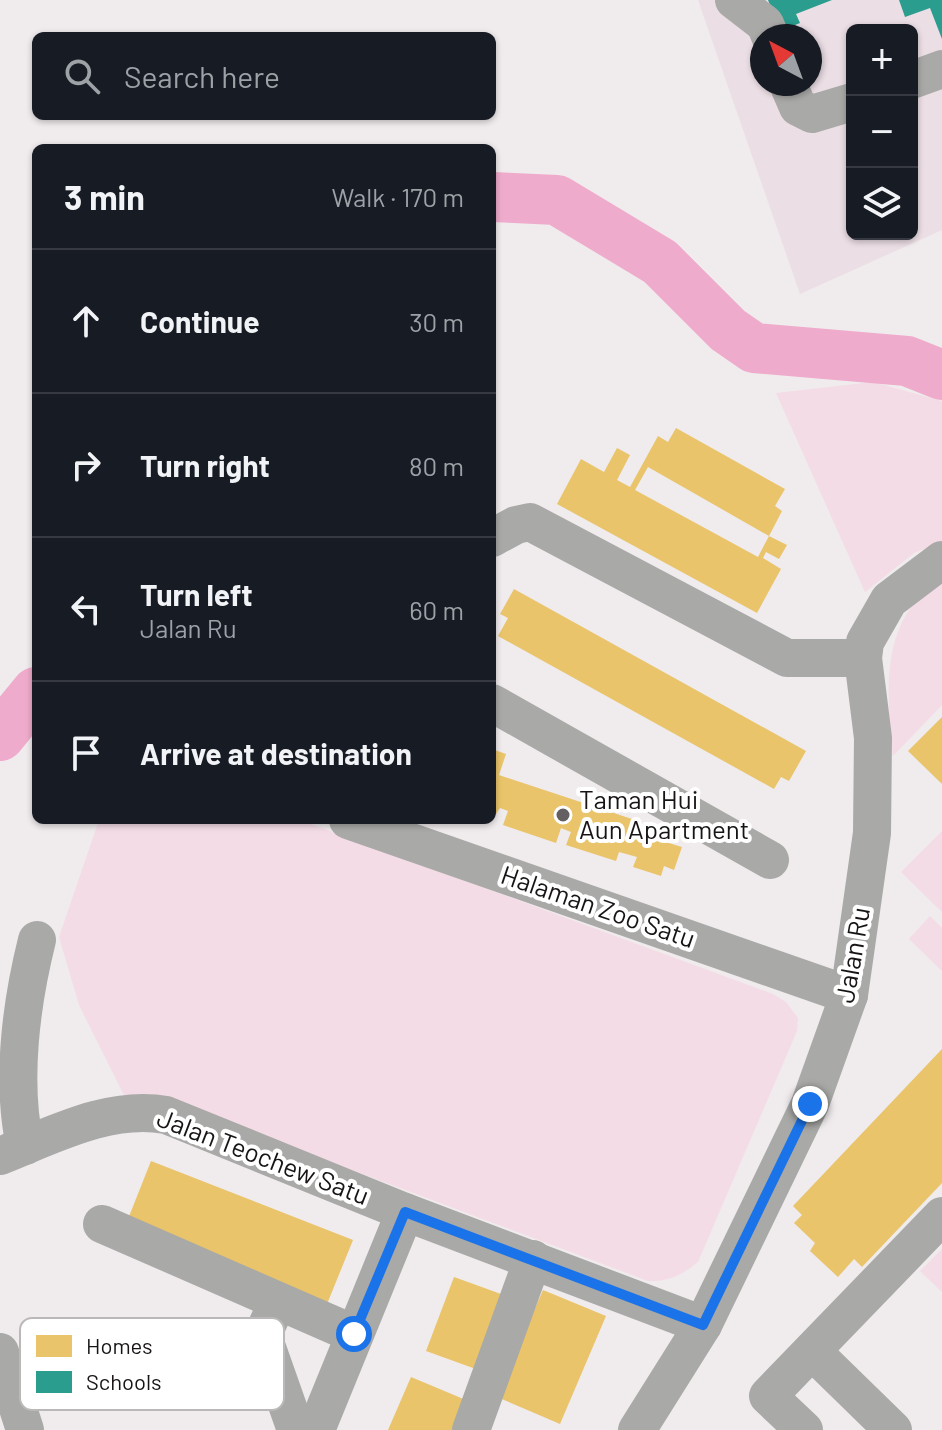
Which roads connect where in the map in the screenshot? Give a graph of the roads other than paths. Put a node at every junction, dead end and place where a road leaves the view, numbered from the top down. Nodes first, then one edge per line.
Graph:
1 (734, 0) edge
2 (763, 24) edge
3 (942, 69) edge
4 (918, 78) edge
5 (792, 96) edge
6 (846, 104) edge
7 (496, 536) edge
8 (942, 560) edge
9 (863, 658) junction
10 (496, 705) edge
11 (359, 824) edge
12 (770, 860) dead end
13 (37, 940) dead end
14 (849, 995) junction
15 (13, 1151) edge
16 (405, 1212) junction
17 (942, 1216) edge
18 (102, 1224) dead end
19 (533, 1259) junction
20 (278, 1301) junction
21 (270, 1318) edge
22 (703, 1325) junction
23 (354, 1334) junction
24 (812, 1351) junction
25 (0, 1352) edge
26 (284, 1396) edge
27 (25, 1430) edge
28 (296, 1430) edge
29 (316, 1430) edge
30 (471, 1430) edge
31 (637, 1430) edge
32 (804, 1430) edge
33 (893, 1430) edge

1 - 2 street
3 - 4 street
5 - 6 street
7 - 9 street
8 - 9 street, Jalan Ru
9 - 14 street, Jalan Ru
10 - 12 street
11 - 14 street, Halaman Zoo Satu
13 - 15 street
14 - 22 street, Jalan Ru
15 - 16 street, Jalan Teochew Satu
16 - 19 street, Jalan Teochew Satu
16 - 23 street
17 - 24 street
18 - 20 street
19 - 22 street, Jalan Teochew Satu
19 - 30 street
20 - 21 street
20 - 23 street
22 - 31 street, Jalan Ru
23 - 29 street
24 - 32 street
24 - 33 street
25 - 27 street
26 - 28 street

